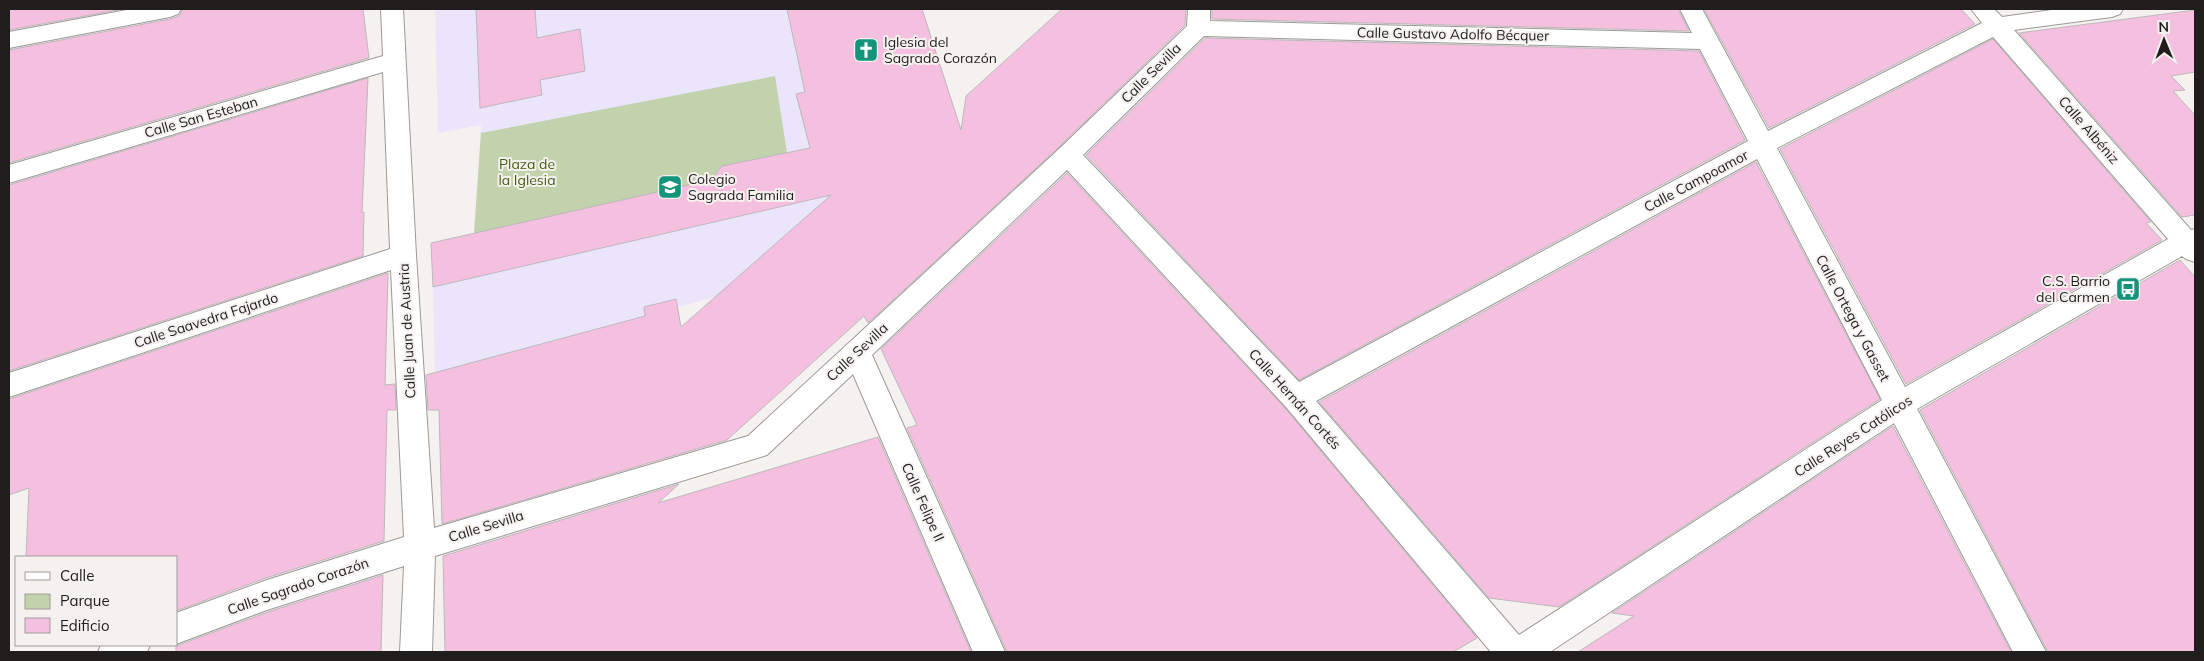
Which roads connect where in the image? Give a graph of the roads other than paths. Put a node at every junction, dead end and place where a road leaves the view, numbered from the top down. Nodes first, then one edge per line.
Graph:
1 (170, 9) edge
2 (392, 9) edge
3 (1691, 9) edge
4 (2112, 9) edge
5 (1990, 17) edge
6 (1198, 18) edge
7 (9, 40) edge
8 (1709, 41) junction
9 (394, 61) junction
10 (1762, 145) junction
11 (1068, 155) junction
12 (9, 174) edge
13 (2192, 244) edge
14 (403, 255) junction
15 (857, 352) junction
16 (9, 385) edge
17 (1296, 398) junction
18 (1898, 405) junction
19 (420, 546) junction
20 (178, 628) edge
21 (131, 646) edge
22 (114, 652) edge
23 (416, 652) edge
24 (989, 652) edge
25 (1512, 652) edge
26 (1522, 652) edge
27 (2030, 652) edge

1 - 7 street
2 - 9 street, Calle Juan de Austria
3 - 8 street, Calle Ortega y Gasset
4 - 5 street, Calle Campoamor
5 - 10 street, Calle Campoamor
5 - 13 street, Calle Albéniz
6 - 8 street, Calle Gustavo Adolfo Bécquer
6 - 11 street, Calle Sevilla
8 - 10 street, Calle Ortega y Gasset
9 - 12 street, Calle San Esteban
9 - 14 street, Calle Juan de Austria
10 - 17 street, Calle Campoamor
10 - 18 street, Calle Ortega y Gasset
11 - 15 street, Calle Sevilla
11 - 17 street, Calle Hernán Cortés
13 - 18 street, Calle Reyes Católicos
14 - 16 street, Calle Saavedra Fajardo
14 - 19 street, Calle Juan de Austria
15 - 19 street, Calle Sevilla
15 - 24 street, Calle Felipe II
17 - 25 street, Calle Hernán Cortés
18 - 26 street, Calle Reyes Católicos
18 - 27 street, Calle Ortega y Gasset
19 - 20 street, Calle Sagrado Corazón
19 - 23 street, Calle Juan de Austria
21 - 22 street

